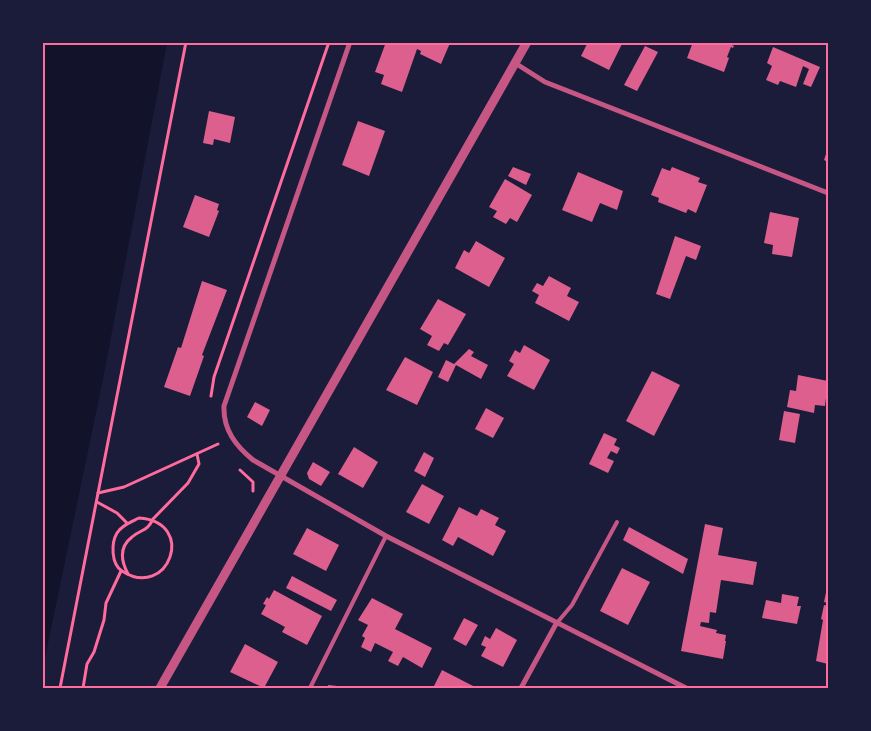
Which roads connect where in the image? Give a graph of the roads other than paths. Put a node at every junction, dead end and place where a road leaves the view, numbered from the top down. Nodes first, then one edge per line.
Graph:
1 (350, 42) edge
2 (527, 42) edge
3 (515, 63) junction
4 (828, 193) edge
5 (280, 475) junction
6 (617, 522) dead end
7 (386, 536) junction
8 (556, 624) junction
9 (160, 688) edge
10 (310, 688) edge
11 (522, 688) edge
12 (686, 688) edge

1 - 5 street
2 - 3 street
3 - 4 street
3 - 5 street
5 - 7 street
5 - 9 street
6 - 8 lane
7 - 8 street
7 - 10 lane
8 - 11 street
8 - 12 street

